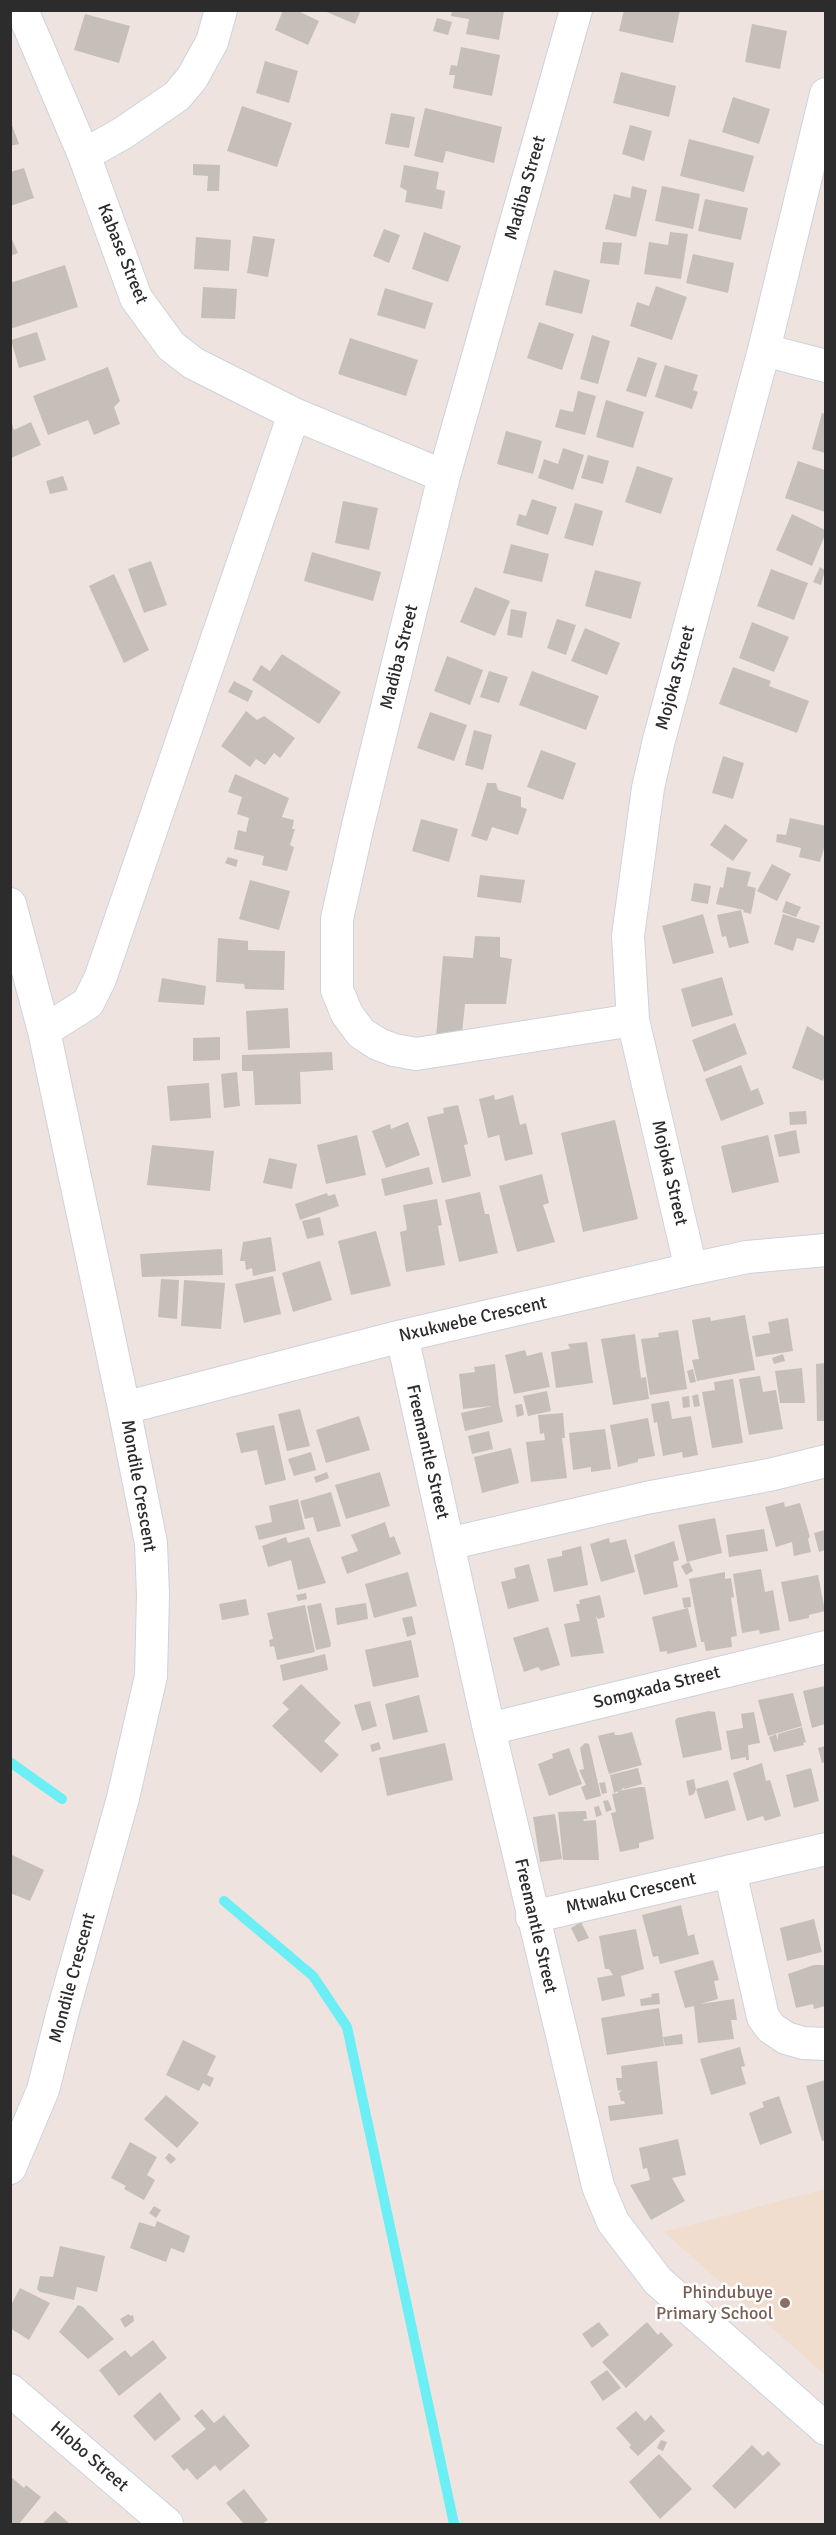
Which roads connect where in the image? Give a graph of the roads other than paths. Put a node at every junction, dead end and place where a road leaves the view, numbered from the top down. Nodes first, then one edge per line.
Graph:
1 (22, 10) edge
2 (222, 10) edge
3 (576, 10) edge
4 (825, 94) edge
5 (84, 155) junction
6 (764, 350) junction
7 (825, 366) edge
8 (294, 414) junction
9 (444, 476) junction
10 (10, 904) edge
11 (633, 1020) junction
12 (44, 1031) junction
13 (825, 1250) edge
14 (691, 1269) junction
15 (402, 1336) junction
16 (124, 1408) junction
17 (825, 1461) edge
18 (448, 1544) junction
19 (825, 1647) edge
20 (489, 1729) junction
21 (825, 1849) edge
22 (730, 1870) junction
23 (532, 1917) junction
24 (825, 2044) edge
25 (10, 2168) edge
26 (10, 2390) edge
27 (825, 2430) edge
28 (166, 2524) edge

1 - 5 street, Kabase Street
2 - 5 street
3 - 9 street, Madiba Street
4 - 6 street, Mojoka Street
5 - 8 street, Kabase Street
6 - 7 street
6 - 11 street, Mojoka Street
8 - 9 street, Kabase Street
8 - 12 street
9 - 11 street, Madiba Street
10 - 12 street, Mondile Crescent
11 - 14 street, Mojoka Street
12 - 16 street, Mondile Crescent
13 - 14 street, Nxukwebe Crescent
14 - 15 street, Nxukwebe Crescent
15 - 16 street, Nxukwebe Crescent
15 - 18 street, Freemantle Street
16 - 25 street, Mondile Crescent
17 - 18 street
18 - 20 street, Freemantle Street
19 - 20 street, Somgxada Street
20 - 23 street, Freemantle Street
21 - 22 street, Mtwaku Crescent
22 - 23 street, Mtwaku Crescent
22 - 24 street
23 - 27 street, Freemantle Street
26 - 28 street, Hlobo Street

